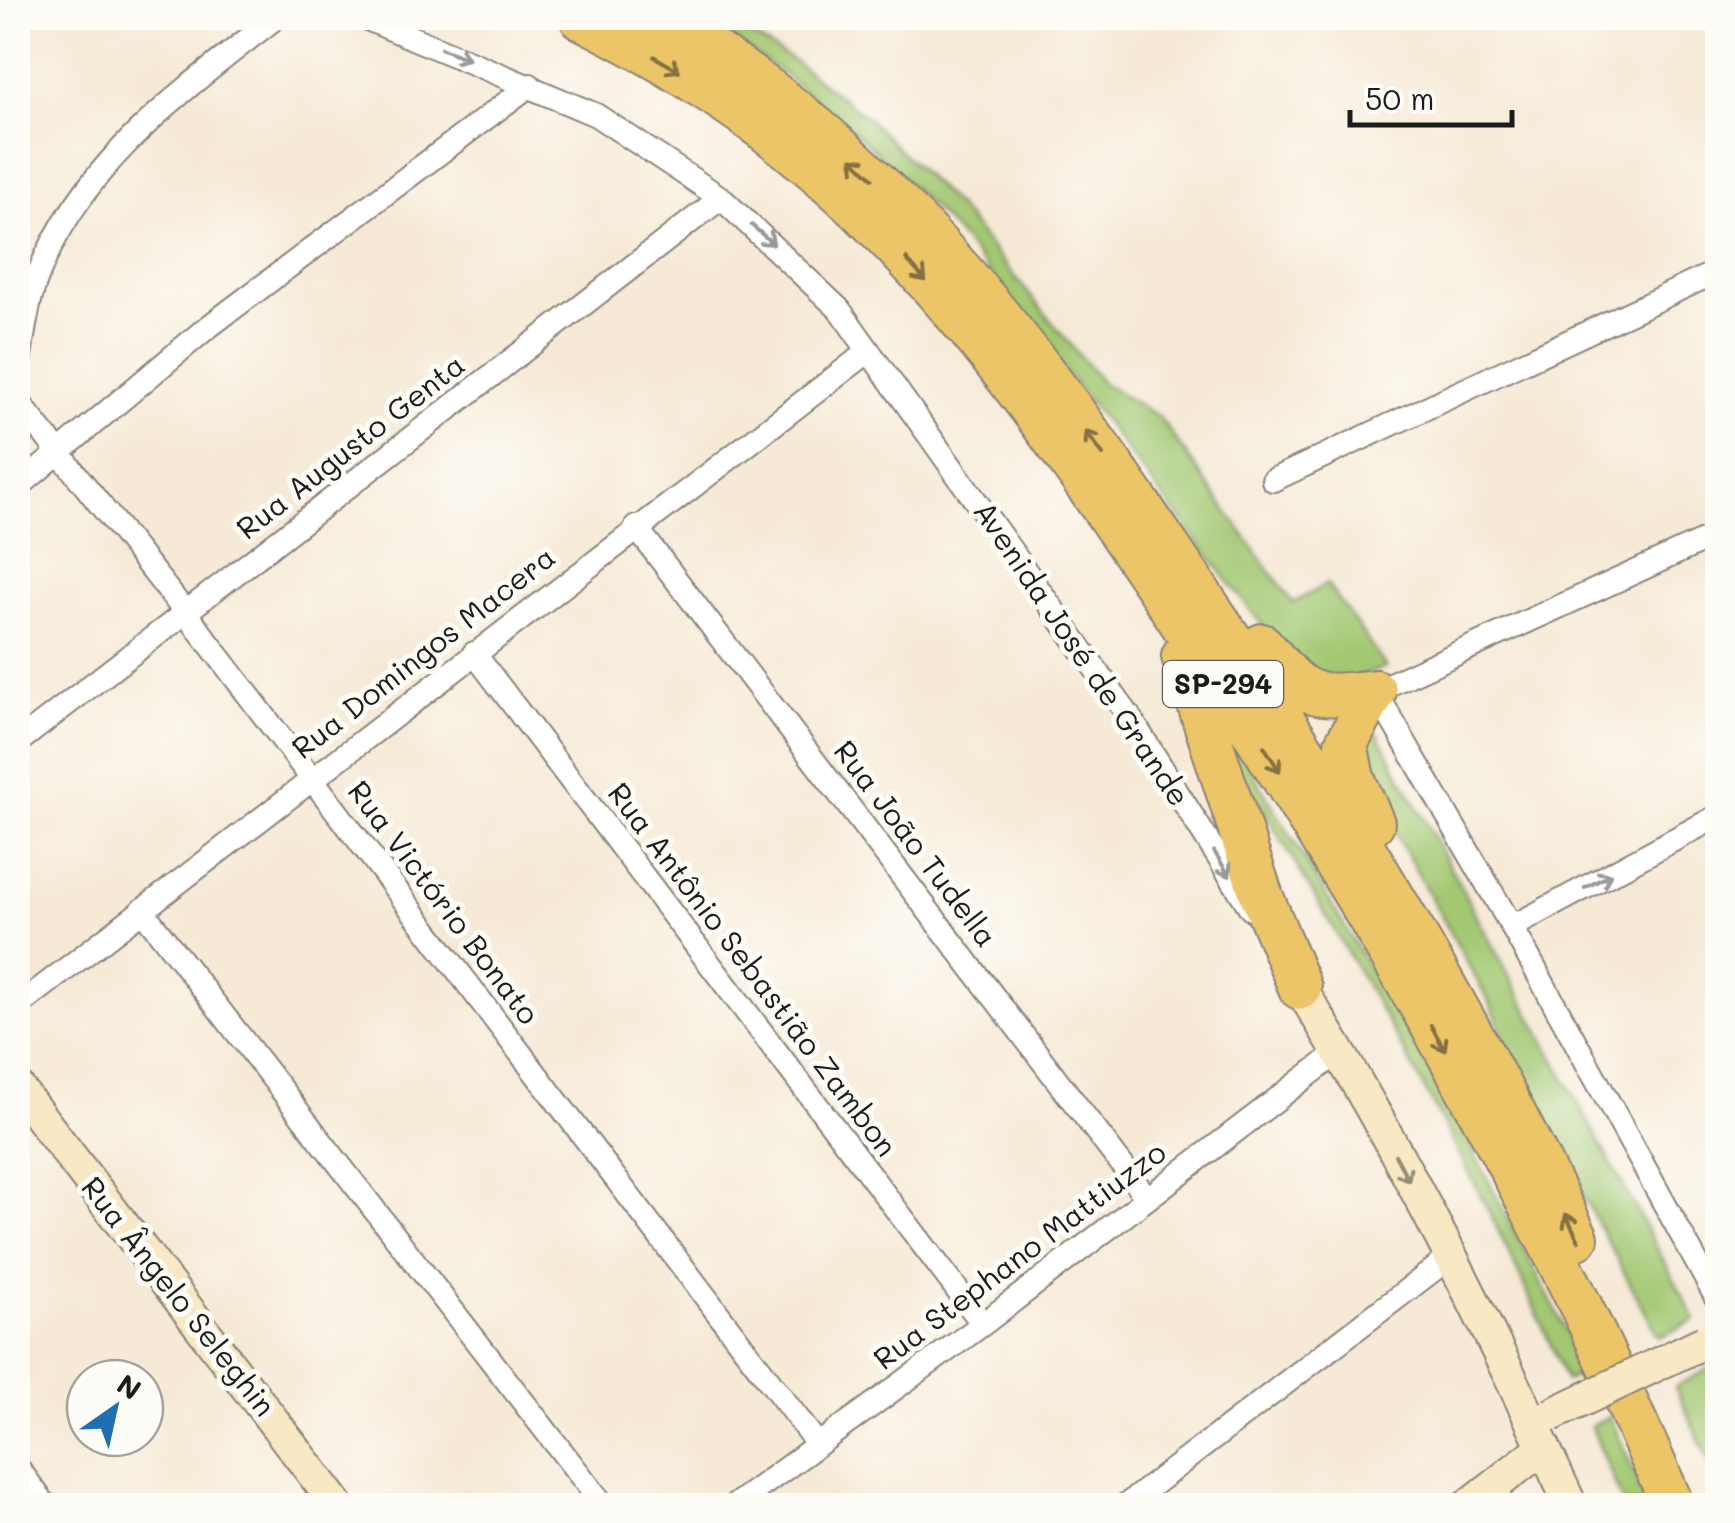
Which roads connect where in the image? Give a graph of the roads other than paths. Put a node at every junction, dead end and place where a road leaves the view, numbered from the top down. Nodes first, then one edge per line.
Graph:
1 (275, 18) edge
2 (364, 18) edge
3 (581, 18) edge
4 (657, 18) edge
5 (530, 84) junction
6 (721, 198) junction
7 (1718, 272) edge
8 (870, 351) junction
9 (18, 367) edge
10 (18, 401) edge
11 (62, 454) junction
12 (1273, 480) dead end
13 (18, 488) edge
14 (1123, 508) junction
15 (636, 527) junction
16 (1718, 534) edge
17 (186, 613) junction
18 (474, 653) junction
19 (1375, 691) junction
20 (18, 742) edge
21 (310, 778) junction
22 (1718, 816) edge
23 (142, 910) junction
24 (1512, 927) junction
25 (1300, 988) junction
26 (1453, 995) junction
27 (18, 1006) edge
28 (1340, 1051) junction
29 (18, 1088) edge
30 (1147, 1198) junction
31 (1449, 1258) junction
32 (1718, 1301) edge
33 (982, 1324) junction
34 (1713, 1336) edge
35 (1543, 1429) junction
36 (818, 1445) junction
37 (18, 1468) edge
38 (767, 1496) edge
39 (46, 1506) edge
40 (338, 1506) edge
41 (604, 1506) edge
42 (734, 1506) edge
43 (1125, 1506) edge
44 (1468, 1506) edge
45 (1571, 1506) edge
46 (1673, 1506) edge
47 (1704, 1506) edge

1 - 9 street
2 -> 5 street, Avenida José de Grande
3 -> 14 highway, SP-294
14 -> 4 highway, SP-294
5 - 6 street, Avenida José de Grande
5 - 11 street
6 -> 8 street, Avenida José de Grande
6 - 17 street, Rua Augusto Genta
7 - 12 street
8 - 15 street, Rua Domingos Macera
8 -> 25 street, Avenida José de Grande
10 - 11 street, Rua Victório Bonato
11 - 13 street
11 - 17 street, Rua Victório Bonato
14 - 19 highway
14 - 25 highway
14 - 26 highway, SP-294
14 -> 46 highway, SP-294
15 - 18 street, Rua Domingos Macera
15 - 30 street, Rua João Tudella
16 - 19 street
17 - 20 street, Rua Augusto Genta
17 - 21 street, Rua Victório Bonato
18 - 21 street, Rua Domingos Macera
18 - 33 street, Rua Antônio Sebastião Zambon
19 - 24 street
19 - 26 highway
21 - 23 street, Rua Domingos Macera
21 - 36 street, Rua Victório Bonato
24 -> 22 street
23 - 27 street, Rua Domingos Macera
23 - 41 street
24 - 32 street
25 - 28 main road, Avenida José de Grande
47 -> 26 highway, SP-294
28 - 30 street, Rua Stephano Mattiuzzo
28 -> 31 main road, Avenida José de Grande
29 - 40 main road, Rua Ângelo Seleghin
30 - 33 street, Rua Stephano Mattiuzzo
31 - 35 main road, Avenida José de Grande
31 - 43 street
33 - 36 street, Rua Stephano Mattiuzzo
34 - 35 main road, bridge
35 - 44 main road
35 - 45 main road, Avenida José de Grande
36 - 38 street, Rua Stephano Mattiuzzo
37 - 39 street
38 - 42 street, Rua Stephano Mattiuzzo

